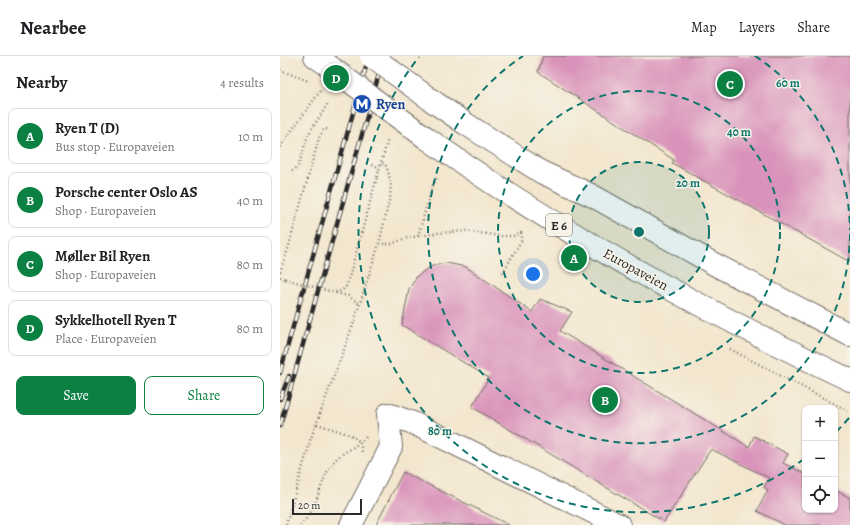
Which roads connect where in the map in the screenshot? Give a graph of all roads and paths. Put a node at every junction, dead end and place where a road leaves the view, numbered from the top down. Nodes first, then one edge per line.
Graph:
1 (315, 56) edge
2 (370, 56) edge
3 (280, 70) edge
4 (313, 84) dead end
5 (317, 87) dead end
6 (321, 90) junction
7 (326, 94) dead end
8 (330, 102) dead end
9 (329, 129) dead end
10 (280, 148) edge
11 (372, 165) dead end
12 (379, 167) junction
13 (292, 171) dead end
14 (438, 176) dead end
15 (418, 236) junction
16 (379, 244) junction
17 (280, 272) edge
18 (502, 274) dead end
19 (280, 277) edge
20 (336, 293) dead end
21 (360, 304) junction
22 (850, 335) edge
23 (850, 380) edge
24 (388, 414) junction
25 (317, 424) junction
26 (360, 442) junction
27 (286, 525) edge
28 (300, 525) edge
29 (351, 525) edge
30 (619, 525) edge

1 - 23 main road, Europaveien / E 6, bridge
2 - 22 main road, bridge
3 - 4 path
5 - 6 path
6 - 7 path
6 - 10 path
8 - 13 path
9 - 17 path
11 - 12 path
12 - 16 path
12 - 19 path, bridge
14 - 15 path
15 - 16 path
15 - 18 path
16 - 21 path
20 - 21 path
21 - 25 path
24 - 26 path
24 - 29 main road
24 - 30 main road
25 - 26 path
25 - 27 path
26 - 28 path

